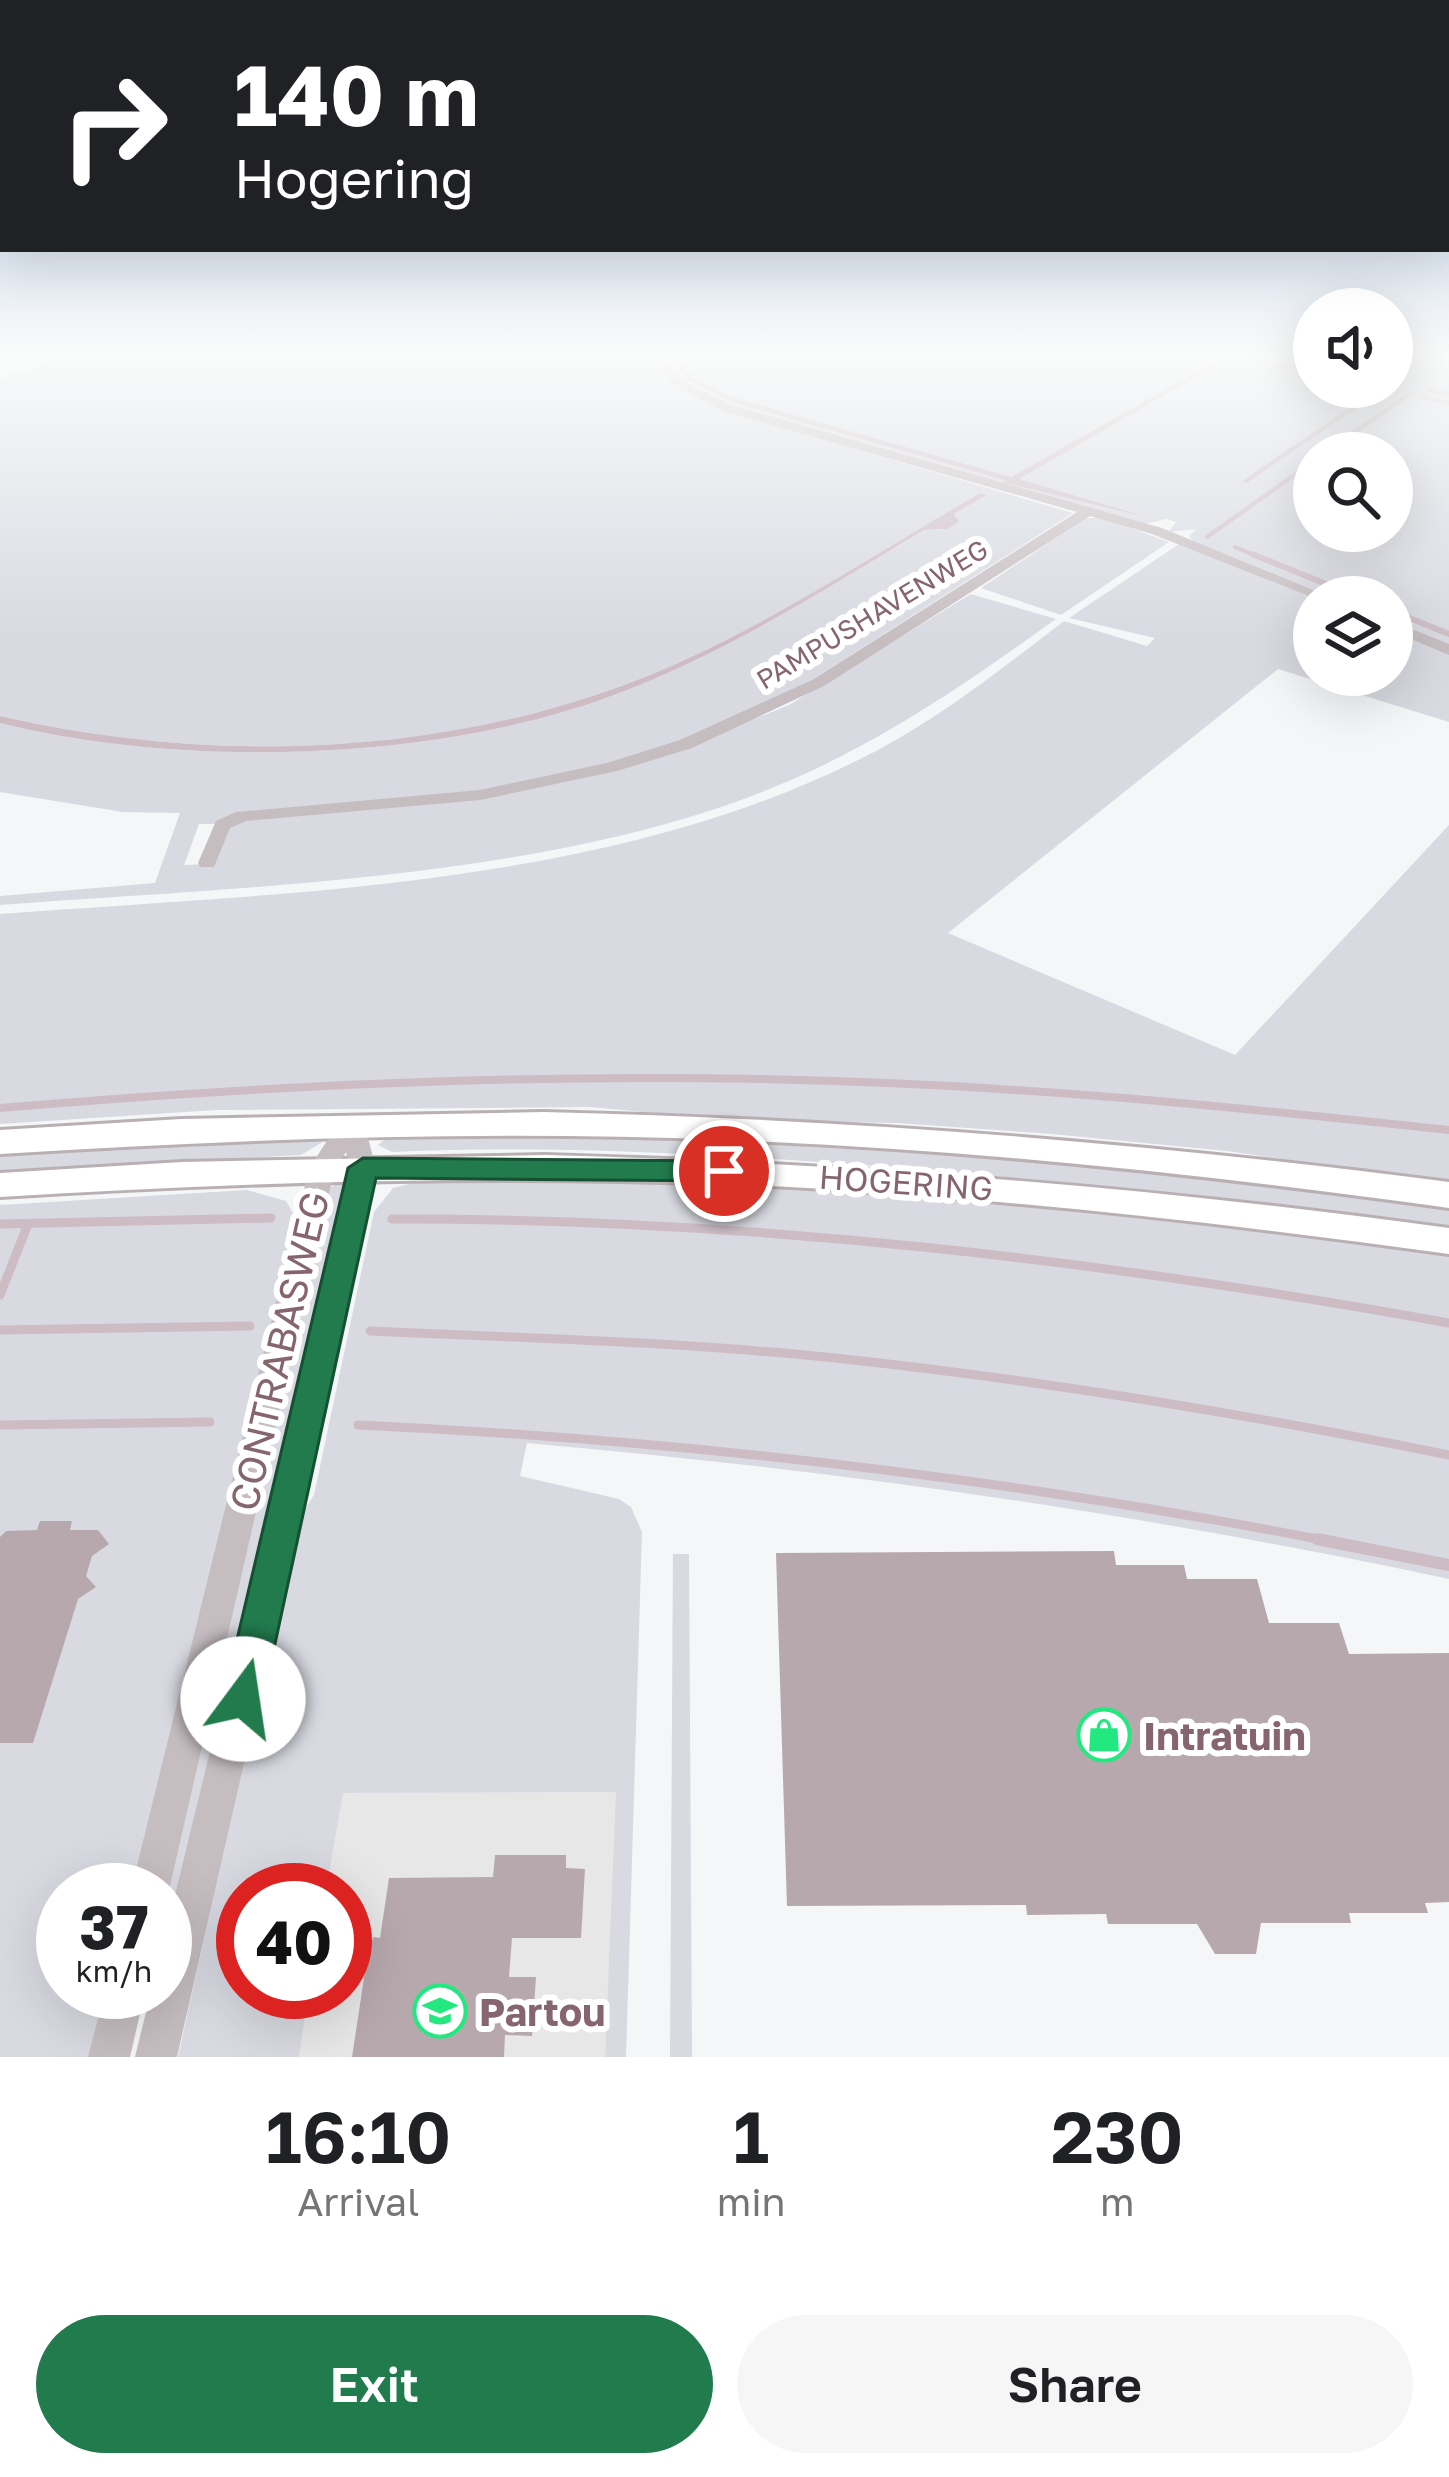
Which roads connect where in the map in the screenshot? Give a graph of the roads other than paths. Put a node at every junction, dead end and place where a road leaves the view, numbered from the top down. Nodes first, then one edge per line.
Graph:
1 (875, 450) edge
2 (1089, 511) junction
3 (1293, 585) edge
4 (1413, 635) edge
5 (1449, 650) edge
6 (207, 863) dead end
7 (351, 1123) junction
8 (0, 1142) edge
9 (322, 1168) junction
10 (363, 1168) junction
11 (0, 1185) edge
12 (1449, 1195) edge
13 (1449, 1241) edge
14 (156, 1863) edge
15 (119, 2019) edge
16 (110, 2057) edge
17 (156, 2057) edge

1 - 2 street
2 - 3 street
2 - 6 street, PAMPUSHAVENWEG
4 - 5 street
7 - 8 highway, HOGERING
7 - 9 street, CONTRABASWEG
7 - 10 street, CONTRABASWEG
7 - 12 highway, HOGERING
9 - 10 highway, HOGERING
9 - 11 highway, HOGERING
9 - 14 street, CONTRABASWEG
10 - 13 highway, HOGERING
10 - 17 street, CONTRABASWEG
15 - 16 street

